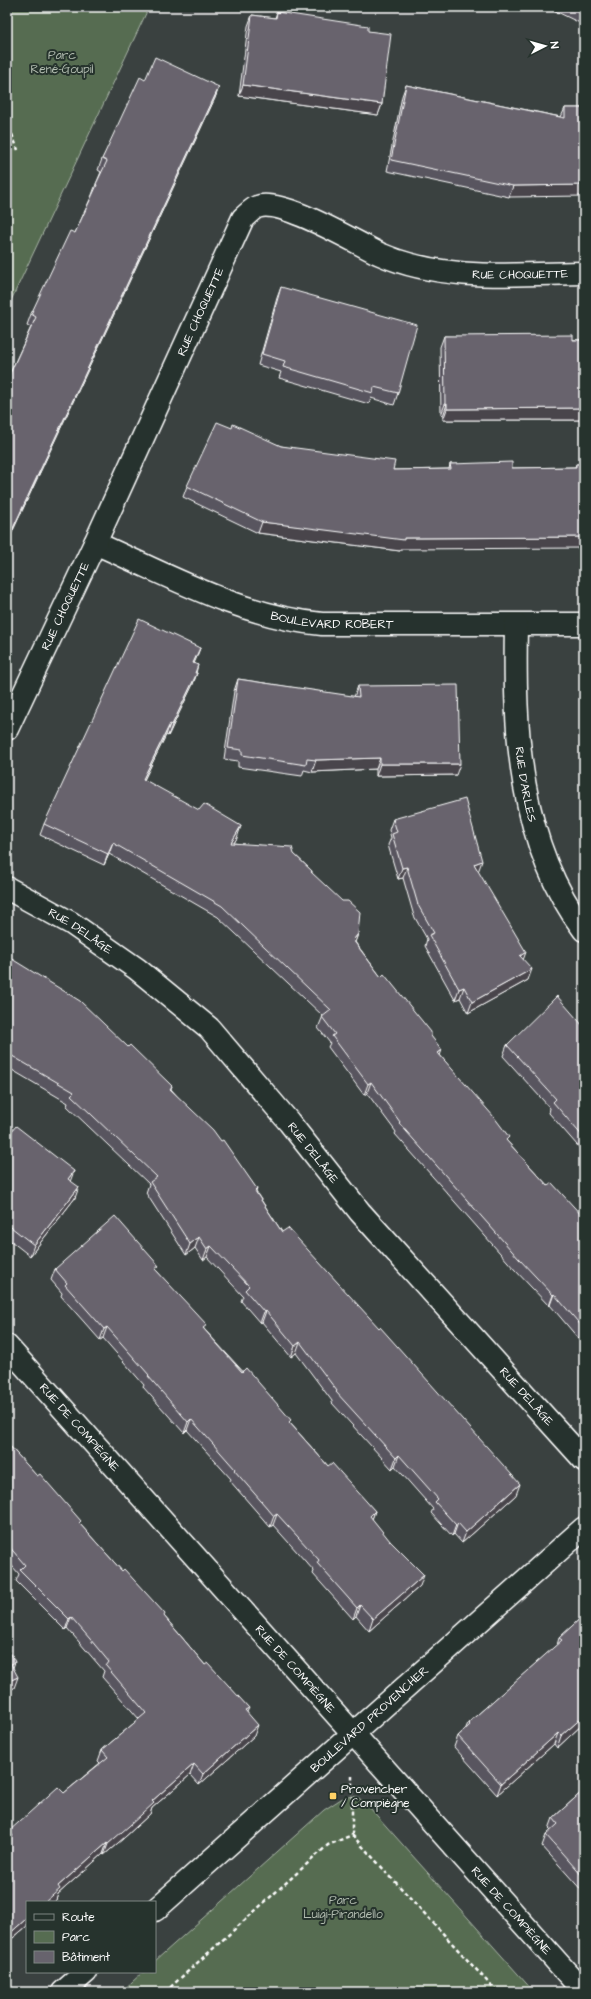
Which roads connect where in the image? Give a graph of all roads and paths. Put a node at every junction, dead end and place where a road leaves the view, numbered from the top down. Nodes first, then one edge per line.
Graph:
1 (7, 121) edge
2 (18, 150) dead end
3 (584, 273) edge
4 (95, 543) junction
5 (584, 624) edge
6 (516, 625) junction
7 (7, 729) edge
8 (7, 888) edge
9 (584, 930) edge
10 (7, 1346) edge
11 (584, 1460) edge
12 (584, 1528) edge
13 (353, 1734) junction
14 (352, 1835) junction
15 (156, 1909) edge
16 (85, 1973) edge
17 (63, 1992) edge
18 (165, 1992) edge
19 (497, 1992) edge
20 (584, 1992) edge

1 - 2 path
3 - 4 street, RUE CHOQUETTE
4 - 6 street, BOULEVARD ROBERT
4 - 7 street, RUE CHOQUETTE
5 - 6 street, BOULEVARD ROBERT
6 - 9 street, RUE D'ARLES
8 - 11 street, RUE DELÂGE
10 - 13 street, RUE DE COMPIÈGNE
12 - 13 street, BOULEVARD PROVENCHER
13 - 14 path
13 - 15 street, BOULEVARD PROVENCHER
13 - 20 street, RUE DE COMPIÈGNE
14 - 18 path
14 - 19 path
16 - 17 street

